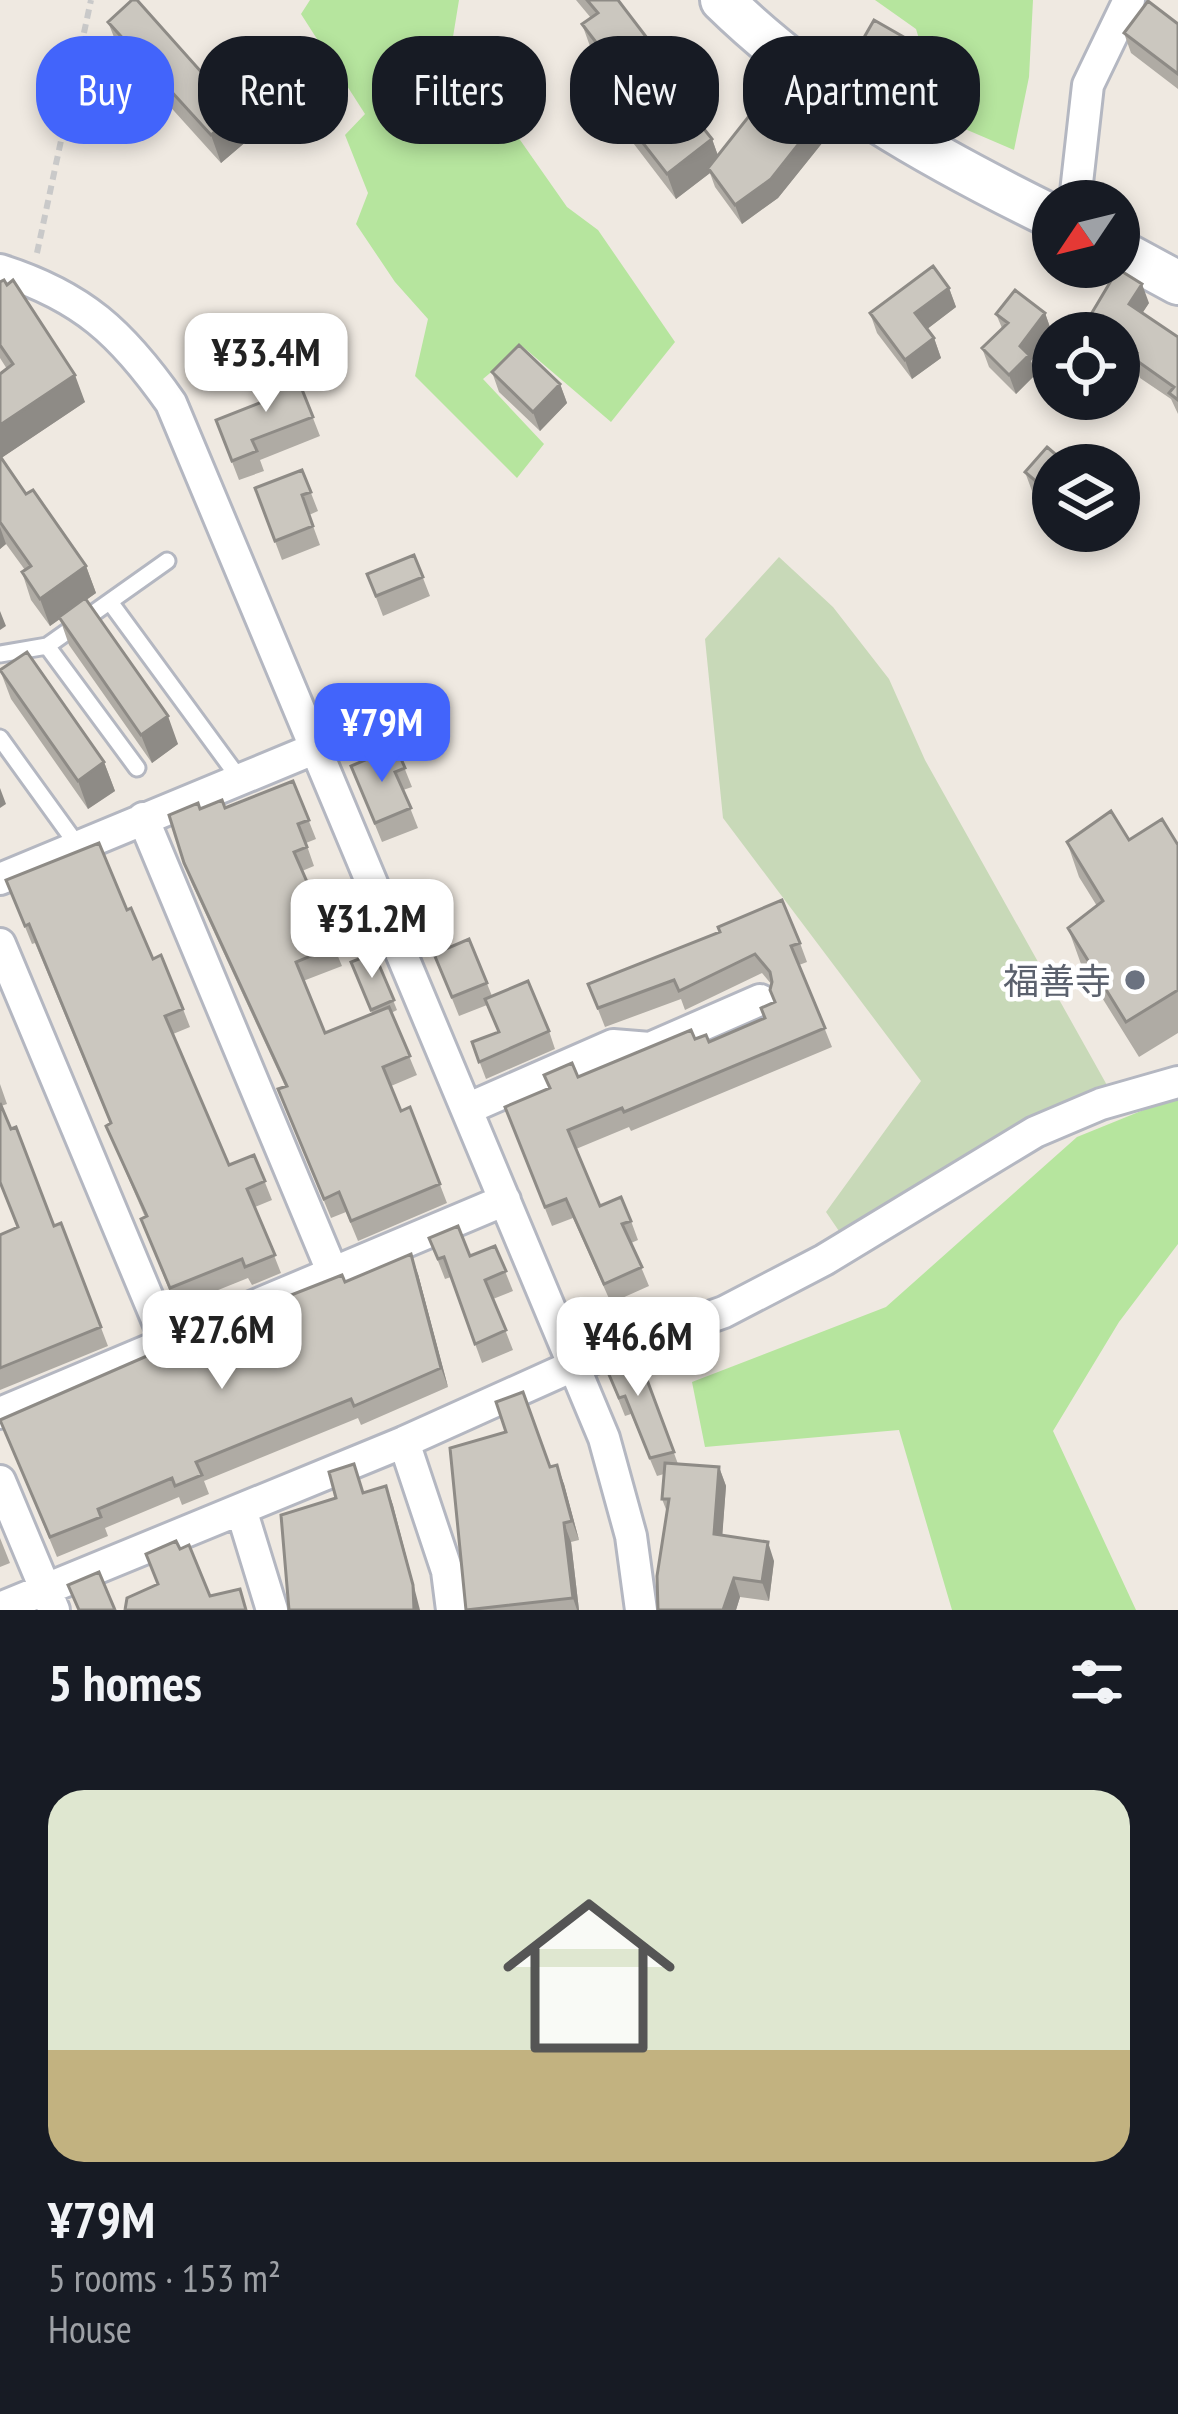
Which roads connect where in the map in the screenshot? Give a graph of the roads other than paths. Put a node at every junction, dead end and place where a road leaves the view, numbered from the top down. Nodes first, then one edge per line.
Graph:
1 (722, 0) edge
2 (1129, 0) edge
3 (1077, 180) edge
4 (1032, 207) edge
5 (1140, 262) edge
6 (15, 275) edge
7 (1178, 283) edge
8 (167, 561) dead end
9 (110, 602) junction
10 (47, 646) junction
11 (0, 654) edge
12 (0, 738) edge
13 (316, 748) junction
14 (137, 768) dead end
15 (239, 778) junction
16 (143, 818) junction
17 (78, 846) junction
18 (0, 879) edge
19 (0, 944) edge
20 (760, 1000) dead end
21 (1178, 1082) edge
22 (467, 1109) junction
23 (505, 1200) junction
24 (332, 1271) junction
25 (166, 1341) junction
26 (575, 1365) junction
27 (0, 1414) edge
28 (404, 1442) junction
29 (0, 1481) edge
30 (241, 1509) junction
31 (50, 1600) edge
32 (0, 1608) edge
33 (272, 1610) edge
34 (452, 1610) edge
35 (640, 1610) edge

1 - 4 main road
2 - 3 street
5 - 7 main road
6 - 13 street
8 - 9 lane
9 - 10 lane
9 - 15 lane
10 - 11 lane
10 - 14 lane
12 - 17 lane
13 - 15 street
13 - 22 street
15 - 16 street
16 - 17 street
16 - 24 street
17 - 18 street
19 - 25 street
20 - 22 street
21 - 26 street
22 - 23 street
23 - 24 street
23 - 26 street
24 - 25 street
25 - 27 street
26 - 28 street
26 - 35 street
28 - 30 street
28 - 34 street
29 - 31 street
30 - 31 street
30 - 33 street
31 - 32 street

